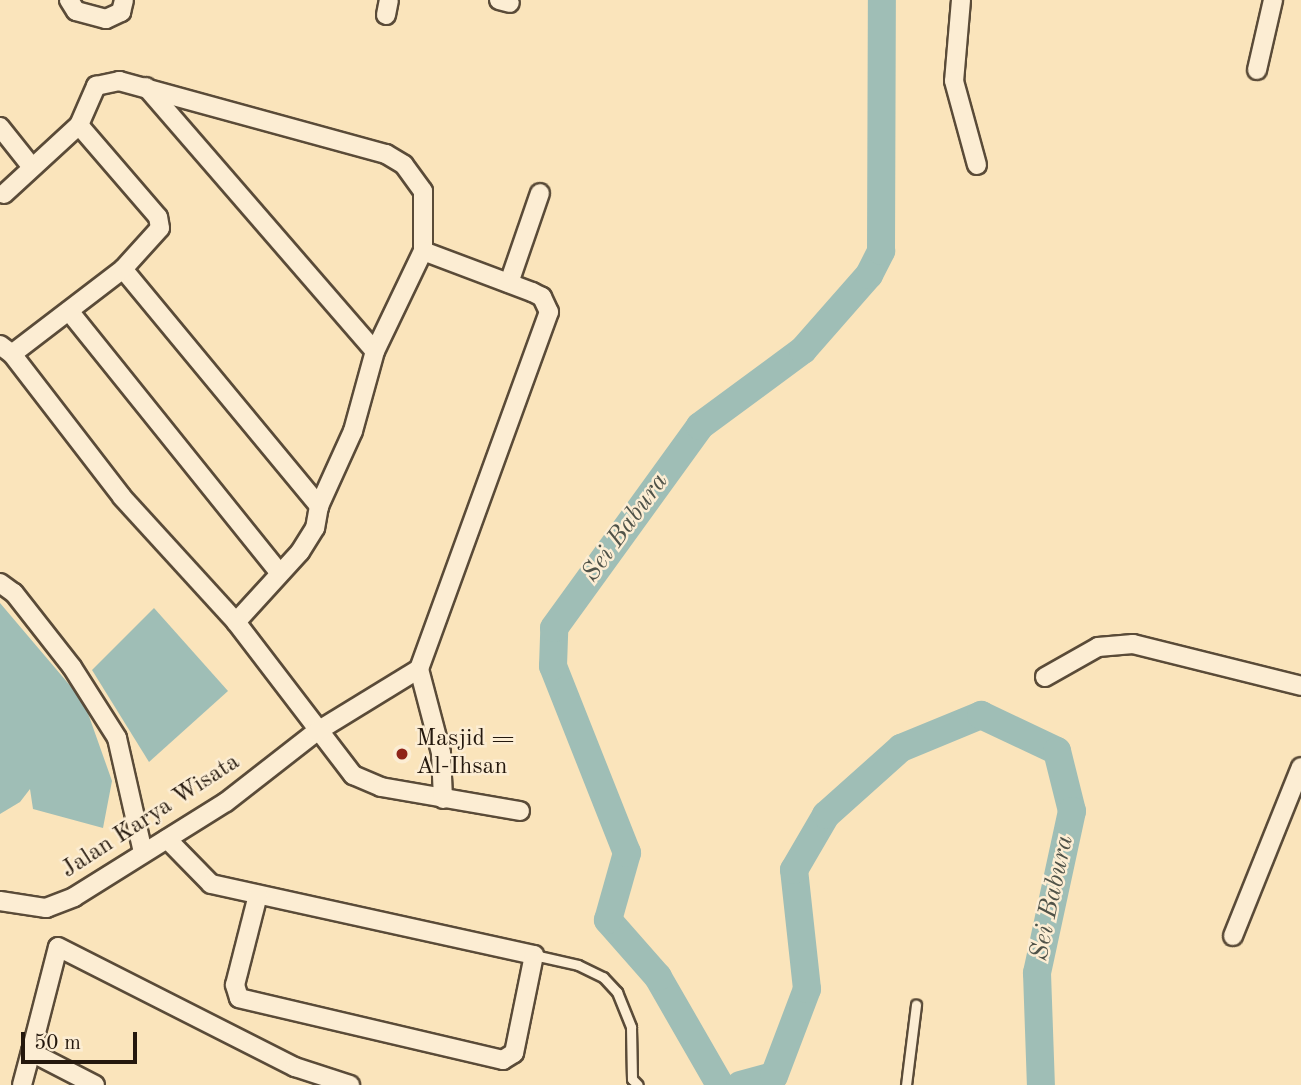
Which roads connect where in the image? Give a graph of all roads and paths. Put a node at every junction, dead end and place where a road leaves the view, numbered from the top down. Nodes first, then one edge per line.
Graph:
1 (69, 0) edge
2 (124, 0) edge
3 (961, 0) edge
4 (1273, 0) edge
5 (1257, 71) dead end
6 (146, 87) junction
7 (79, 125) junction
8 (0, 127) edge
9 (977, 165) dead end
10 (31, 166) junction
11 (540, 193) dead end
12 (4, 194) dead end
13 (423, 250) junction
14 (123, 269) junction
15 (509, 284) junction
16 (69, 311) junction
17 (6, 349) edge
18 (375, 351) junction
19 (319, 506) junction
20 (280, 573) junction
21 (0, 583) edge
22 (236, 622) junction
23 (419, 669) junction
24 (1045, 677) dead end
25 (1301, 687) edge
26 (316, 732) junction
27 (1301, 766) edge
28 (443, 799) junction
29 (520, 811) dead end
30 (167, 839) junction
31 (144, 852) junction
32 (258, 895) junction
33 (0, 901) edge
34 (1233, 936) dead end
35 (534, 955) junction
36 (916, 1005) dead end
37 (31, 1052) junction
38 (22, 1085) edge
39 (95, 1085) edge
40 (350, 1085) edge
41 (638, 1085) edge
42 (906, 1085) edge

1 - 2 street
3 - 9 street
4 - 5 street
6 - 7 street
6 - 13 street
6 - 18 street
7 - 10 street
7 - 14 street
8 - 10 street
10 - 12 street
11 - 15 street
13 - 15 street
13 - 18 street
14 - 16 street
14 - 19 street
15 - 23 street
16 - 17 street
16 - 20 street
17 - 22 street
18 - 19 street
19 - 20 street
20 - 22 street
21 - 31 street
22 - 26 street
23 - 26 street, Jalan Karya Wisata
23 - 28 street
24 - 25 street
26 - 28 street
26 - 30 street, Jalan Karya Wisata
27 - 34 street
28 - 29 street
30 - 31 street, Jalan Karya Wisata
30 - 32 street
31 - 33 street, Jalan Karya Wisata
32 - 35 street
32 - 35 street
35 - 41 lane
36 - 42 lane
37 - 38 street
37 - 39 street
37 - 40 street

